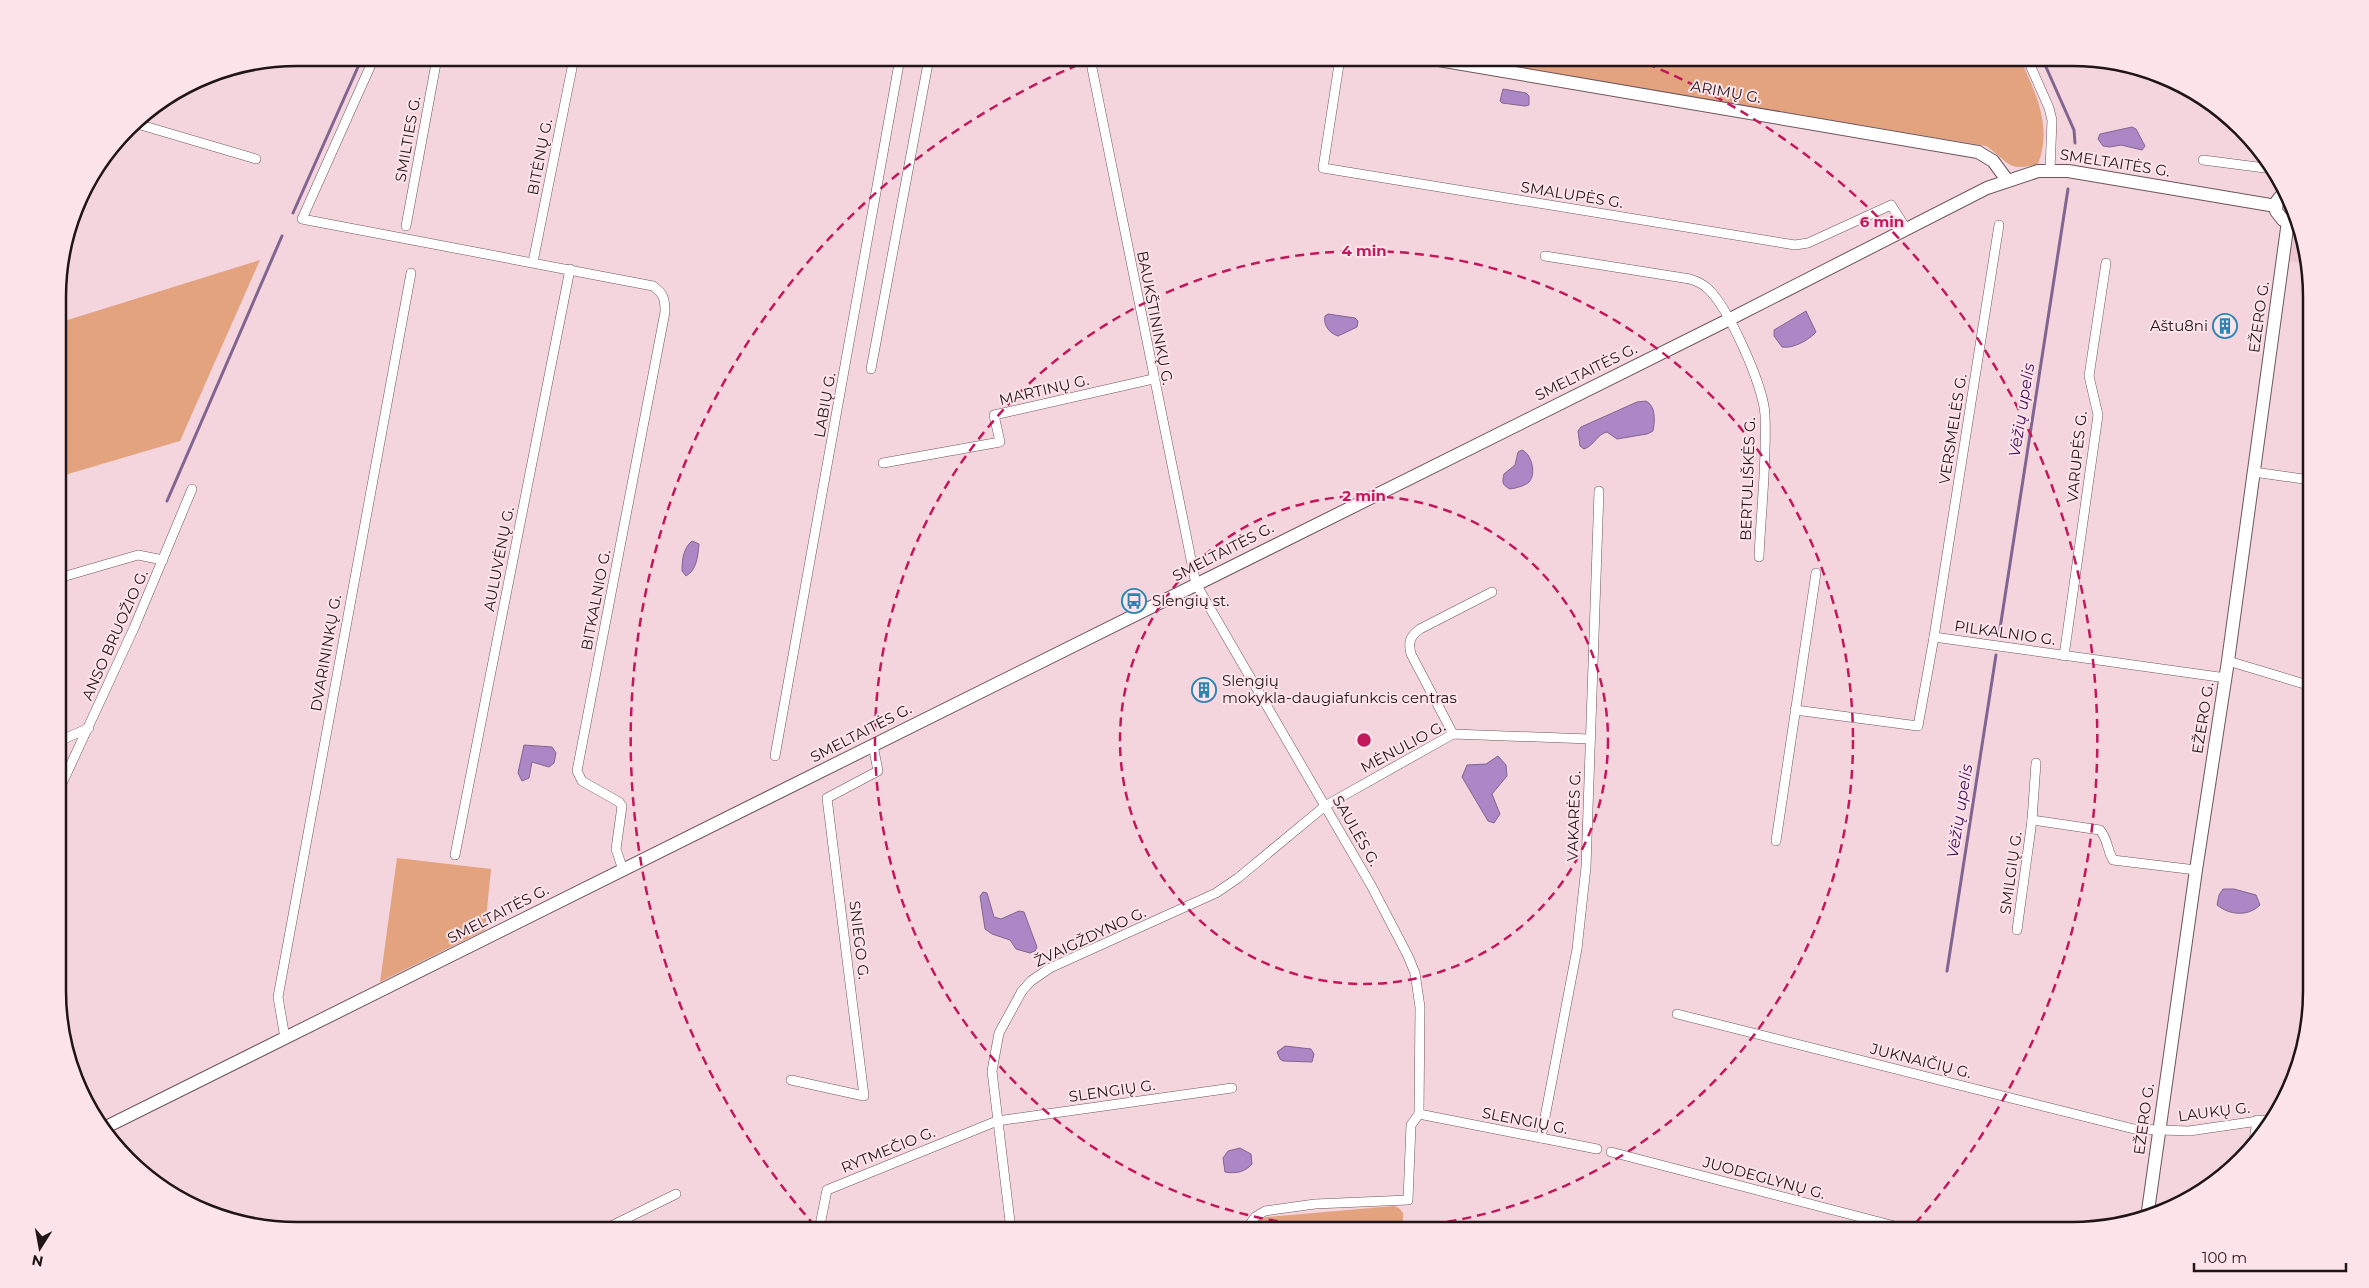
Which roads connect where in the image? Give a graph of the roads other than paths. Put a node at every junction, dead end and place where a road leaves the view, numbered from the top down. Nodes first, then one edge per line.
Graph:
1 (370, 66) edge
2 (436, 66) edge
3 (572, 66) edge
4 (899, 66) edge
5 (928, 66) edge
6 (1092, 66) edge
7 (1339, 66) edge
8 (1474, 66) edge
9 (2031, 66) edge
10 (143, 126) edge
11 (256, 159) dead end
12 (2203, 160) dead end
13 (2263, 168) edge
14 (2050, 170) junction
15 (2007, 180) junction
16 (2280, 197) edge
17 (2276, 206) junction
18 (2290, 221) edge
19 (2290, 222) edge
20 (1999, 225) dead end
21 (406, 226) dead end
22 (1906, 230) junction
23 (1545, 256) dead end
24 (533, 262) junction
25 (2106, 263) dead end
26 (570, 269) junction
27 (411, 273) dead end
28 (1730, 319) junction
29 (871, 369) dead end
30 (1153, 379) junction
31 (883, 463) dead end
32 (2254, 472) junction
33 (2303, 479) edge
34 (192, 489) dead end
35 (1600, 491) dead end
36 (1759, 557) dead end
37 (163, 560) junction
38 (1816, 573) dead end
39 (66, 576) edge
40 (1196, 584) junction
41 (1492, 592) dead end
42 (1934, 637) junction
43 (2064, 656) junction
44 (2228, 661) junction
45 (2226, 678) junction
46 (2303, 684) edge
47 (1795, 710) junction
48 (88, 728) junction
49 (1453, 734) junction
50 (66, 738) edge
51 (1590, 740) junction
52 (873, 745) junction
53 (775, 756) dead end
54 (2036, 763) dead end
55 (66, 775) edge
56 (1325, 806) junction
57 (2032, 820) junction
58 (1776, 841) dead end
59 (454, 855) dead end
60 (623, 870) junction
61 (2196, 870) junction
62 (2017, 930) dead end
63 (1678, 1014) dead end
64 (285, 1038) junction
65 (791, 1080) dead end
66 (1232, 1088) dead end
67 (1419, 1114) junction
68 (2257, 1120) junction
69 (2264, 1120) edge
70 (997, 1121) junction
71 (110, 1125) edge
72 (2256, 1130) edge
73 (2159, 1131) junction
74 (1541, 1138) junction
75 (1597, 1149) dead end
76 (1611, 1152) dead end
77 (676, 1194) dead end
78 (2148, 1208) edge
79 (619, 1222) edge
80 (821, 1222) edge
81 (1010, 1222) edge
82 (1252, 1222) edge
83 (1879, 1222) edge

1 - 24 street
2 - 21 street, SMILTIES G.
3 - 24 street, BITĖNŲ G.
4 - 53 street, LABIŲ G.
5 - 29 street
6 - 30 street, BAUKŠTININKŲ G.
7 - 22 street, SMALUPĖS G.
8 - 15 main road, ARIMŲ G.
9 - 14 street
10 - 11 street
12 - 13 street
14 - 15 main road, SMELTAITĖS G.
14 - 17 main road, SMELTAITĖS G.
15 - 22 main road, SMELTAITĖS G.
16 - 17 main road
17 - 18 main road
19 - 32 main road, EŽERO G.
20 - 42 street, VERSMELĖS G.
22 - 28 main road, SMELTAITĖS G.
23 - 28 street
24 - 26 street
25 - 43 street, VARUPĖS G.
26 - 59 street, AULUVĖNŲ G.
26 - 60 street, BITKALNIO G.
27 - 64 street, DVARININKŲ G.
28 - 36 street, BERTULIŠKĖS G.
28 - 40 main road, SMELTAITĖS G.
30 - 31 street, MARTINŲ G.
30 - 40 street, BAUKŠTININKŲ G.
32 - 33 street
32 - 44 main road, EŽERO G.
34 - 37 street, ANSO BRUOŽIO G.
35 - 51 street, VAKARĖS G.
37 - 39 street
37 - 48 street, ANSO BRUOŽIO G.
38 - 47 street
40 - 52 main road, SMELTAITĖS G.
40 - 56 street, SAULĖS G.
41 - 49 street
42 - 43 street, PILKALNIO G.
42 - 47 street, PILKALNIO G.
43 - 45 street, PILKALNIO G.
44 - 45 main road, EŽERO G.
44 - 46 street
45 - 61 main road, EŽERO G.
47 - 58 street
48 - 50 street
48 - 55 street, ANSO BRUOŽIO G.
49 - 51 street, MĖNULIO G.
49 - 56 street, MĖNULIO G.
51 - 74 street, VAKARĖS G.
52 - 60 main road, SMELTAITĖS G.
52 - 65 street, SNIEGO G.
54 - 57 street, SMILGIŲ G.
56 - 67 street, SAULĖS G.
56 - 70 street, ŽVAIGŽDYNO G.
57 - 61 street, SMILGIŲ G.
57 - 62 street, SMILGIŲ G.
60 - 64 main road, SMELTAITĖS G.
61 - 73 main road, EŽERO G.
63 - 73 street, JUKNAIČIŲ G.
64 - 71 main road, SMELTAITĖS G.
66 - 70 street, SLENGIŲ G.
67 - 74 street, SLENGIŲ G.
67 - 82 street, SAULĖS G.
68 - 69 street, LAUKŲ G.
68 - 72 street
68 - 73 street, LAUKŲ G.
70 - 80 street, RYTMEČIO G.
70 - 81 street, ŽVAIGŽDYNO G.
73 - 78 main road, EŽERO G.
74 - 75 street, SLENGIŲ G.
76 - 83 street, JUODEGLYNŲ G.
77 - 79 street

